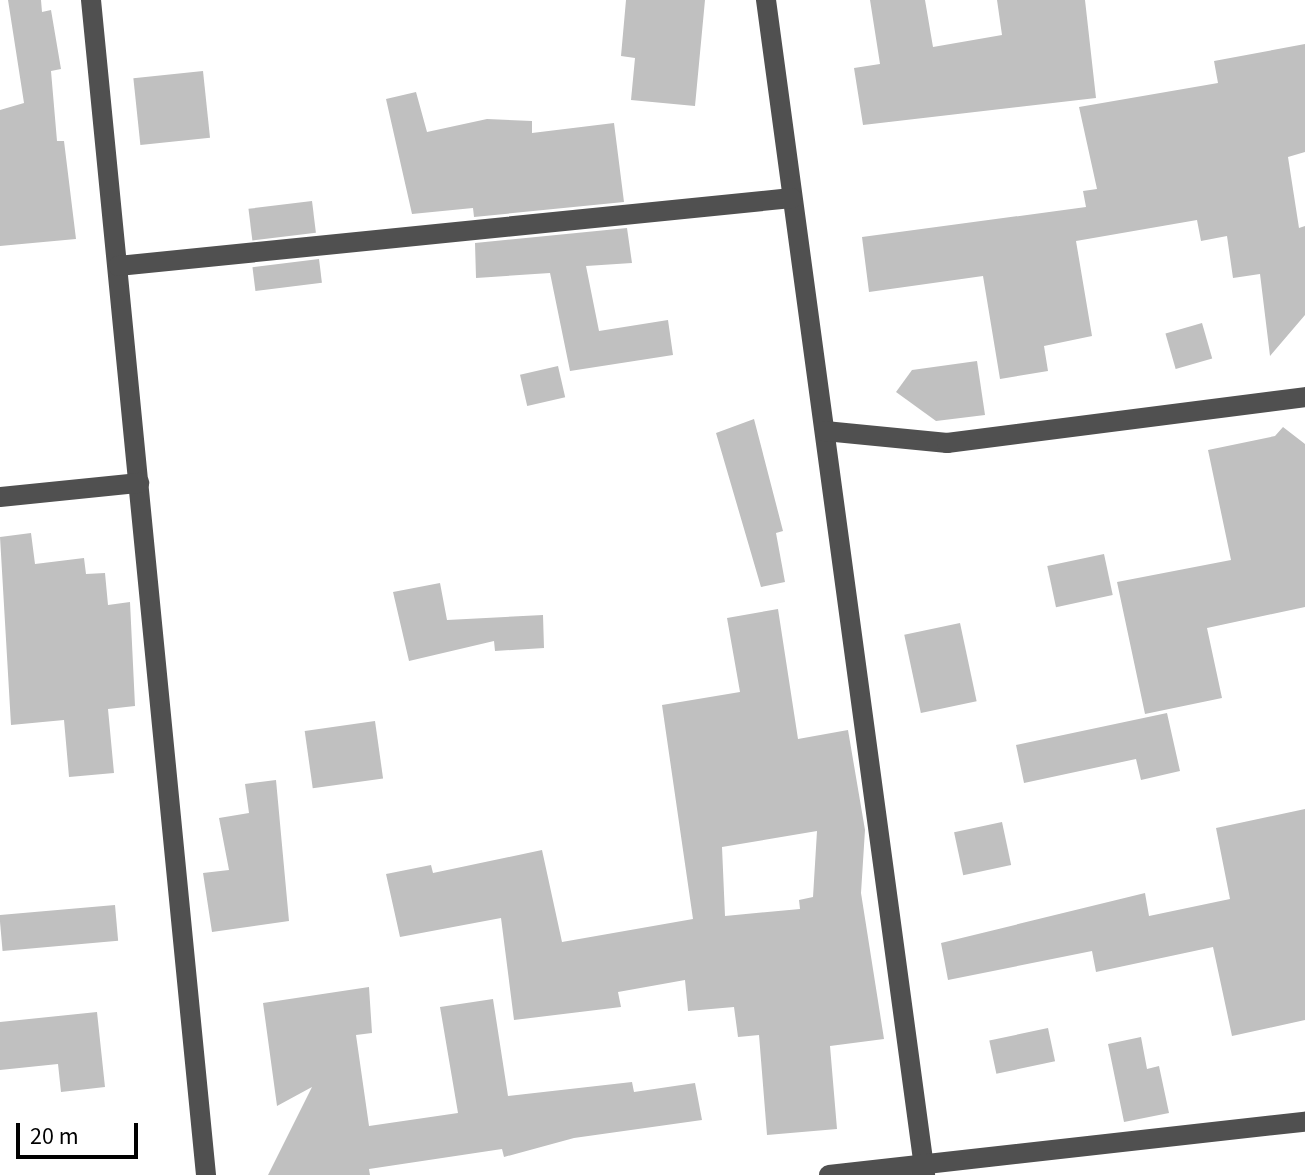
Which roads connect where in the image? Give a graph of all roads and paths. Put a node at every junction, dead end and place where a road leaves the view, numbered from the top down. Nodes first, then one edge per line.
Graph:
1 (91, 0) edge
2 (766, 0) edge
3 (792, 198) junction
4 (118, 266) junction
5 (1305, 397) edge
6 (825, 431) junction
7 (139, 483) junction
8 (0, 497) edge
9 (1305, 1122) edge
10 (925, 1169) edge
11 (206, 1175) edge
12 (829, 1175) edge

1 - 4 street
2 - 3 street
3 - 4 street
3 - 6 street
4 - 7 street
5 - 6 street
6 - 10 street
7 - 8 street
7 - 11 street
9 - 10 street
10 - 12 street

